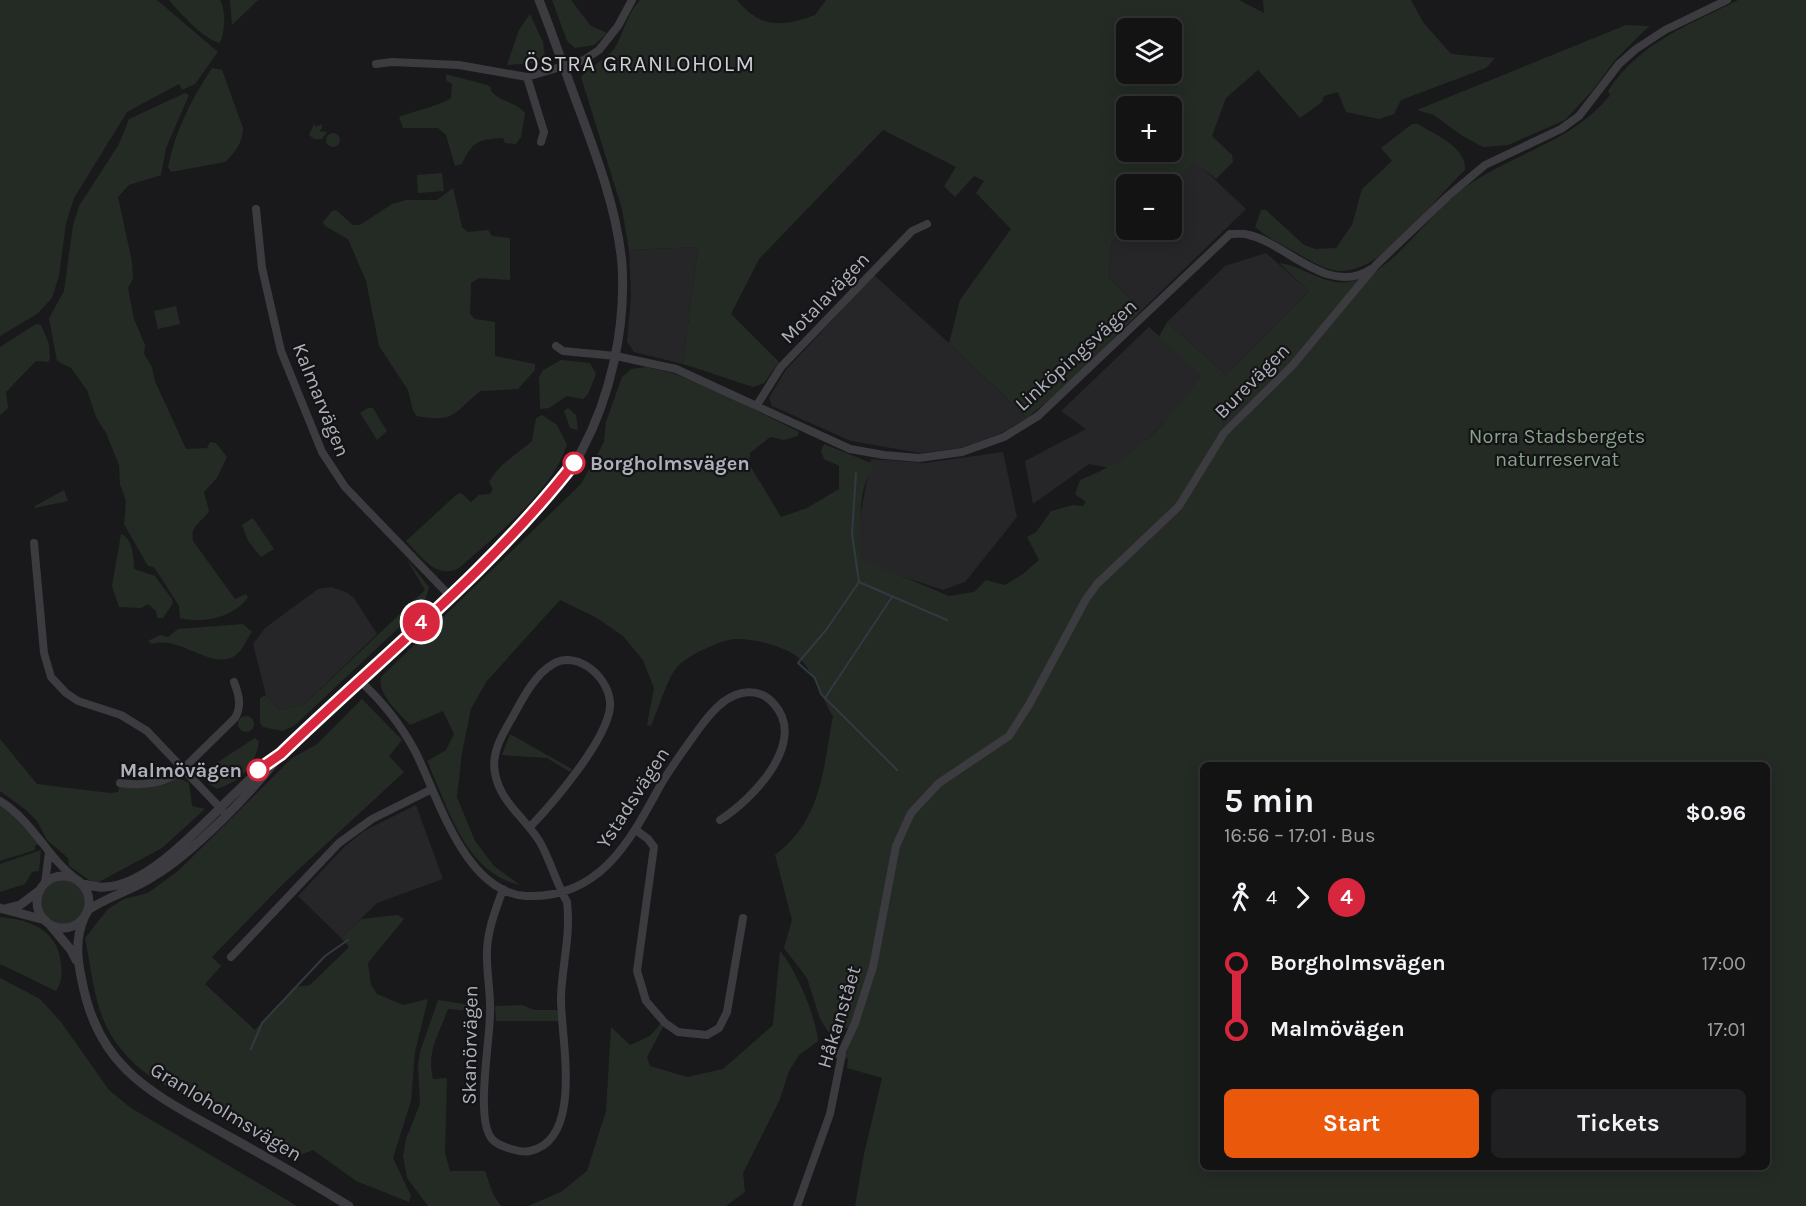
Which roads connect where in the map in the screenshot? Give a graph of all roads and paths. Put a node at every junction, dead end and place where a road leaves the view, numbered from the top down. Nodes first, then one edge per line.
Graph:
1 (539, 0) edge
2 (632, 0) edge
3 (1727, 0) edge
4 (376, 64) dead end
5 (564, 67) junction
6 (527, 78) junction
7 (541, 142) dead end
8 (256, 209) dead end
9 (927, 224) dead end
10 (1376, 266) junction
11 (556, 346) dead end
12 (616, 356) junction
13 (757, 405) junction
14 (34, 543) dead end
15 (449, 595) junction
16 (359, 680) junction
17 (234, 682) dead end
18 (183, 769) junction
19 (120, 783) dead end
20 (432, 789) junction
21 (0, 801) edge
22 (223, 811) junction
23 (720, 820) dead end
24 (530, 827) junction
25 (636, 830) junction
26 (49, 851) junction
27 (891, 868) joint
28 (79, 881) junction
29 (43, 886) junction
30 (503, 889) junction
31 (562, 893) junction
32 (3, 908) edge
33 (86, 914) junction
34 (743, 918) dead end
35 (48, 922) junction
36 (231, 957) dead end
37 (79, 965) junction
38 (349, 1206) edge
39 (796, 1206) edge

1 - 5 street
2 - 5 street
3 - 10 street, Burevägen
4 - 6 street
5 - 6 street
5 - 12 street
6 - 7 street
8 - 15 street, Kalmarvägen
9 - 13 street, Motalavägen
10 - 13 street, Linköpingsvägen
10 - 27 street, Burevägen
11 - 12 street
12 - 13 street, Linköpingsvägen
12 - 15 street
14 - 18 street
15 - 16 street
16 - 20 street, Ystadsvägen
16 - 22 street
17 - 18 street
18 - 19 street
18 - 22 street
20 - 30 street, Ystadsvägen
20 - 36 street
21 - 26 street
22 - 28 street
22 - 33 street
23 - 25 street, Ystadsvägen
24 - 24 street, Skanörvägen
24 - 31 street, Skanörvägen
25 - 31 street, Ystadsvägen
25 - 34 street
26 - 28 street
26 - 29 street
27 - 39 street, Håkanstået
28 - 29 street
28 - 33 street
29 - 32 street
29 - 35 street
30 - 31 street, Ystadsvägen
30 - 31 street, Skanörvägen
32 - 35 street
33 - 35 street
33 - 37 street, Granloholmsvägen
35 - 37 street, Granloholmsvägen
37 - 38 street, Granloholmsvägen

